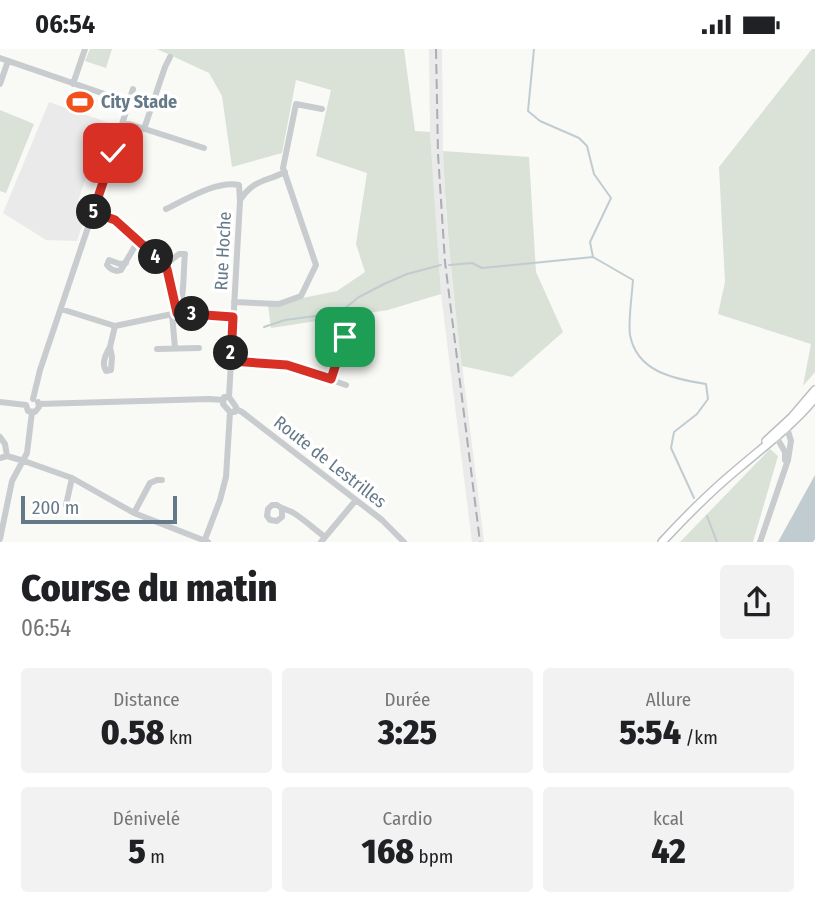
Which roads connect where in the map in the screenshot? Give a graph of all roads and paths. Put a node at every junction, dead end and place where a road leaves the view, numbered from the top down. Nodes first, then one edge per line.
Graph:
1 (85, 49) edge
2 (170, 57) dead end
3 (0, 58) edge
4 (8, 61) junction
5 (73, 83) junction
6 (0, 84) edge
7 (133, 89) dead end
8 (127, 106) junction
9 (322, 109) dead end
10 (123, 123) junction
11 (144, 129) junction
12 (204, 148) dead end
13 (285, 172) junction
14 (240, 201) junction
15 (166, 209) dead end
16 (93, 212) junction
17 (138, 241) junction
18 (126, 263) dead end
19 (165, 265) junction
20 (234, 302) junction
21 (61, 309) junction
22 (174, 313) junction
23 (354, 316) dead end
24 (233, 317) junction
25 (115, 326) junction
26 (110, 347) dead end
27 (175, 348) junction
28 (200, 348) dead end
29 (156, 349) dead end
30 (231, 361) junction
31 (331, 379) junction
32 (346, 385) dead end
33 (815, 390) edge
34 (226, 398) junction
35 (815, 398) edge
36 (33, 399) junction
37 (0, 403) edge
38 (39, 404) junction
39 (26, 405) junction
40 (233, 411) junction
41 (32, 412) junction
42 (785, 427) junction
43 (0, 437) edge
44 (776, 438) junction
45 (3, 457) edge
46 (24, 461) junction
47 (741, 465) junction
48 (785, 465) junction
49 (72, 478) junction
50 (162, 480) dead end
51 (356, 500) junction
52 (282, 510) dead end
53 (76, 511) dead end
54 (134, 513) junction
55 (0, 538) edge
56 (323, 540) edge
57 (206, 542) edge
58 (404, 542) edge
59 (662, 542) edge
60 (760, 542) edge

1 - 5 street
2 - 11 street
3 - 4 street
4 - 5 street
4 - 6 street
5 - 8 street
7 - 8 street
8 - 10 street
9 - 13 street
10 - 11 street
10 - 16 street
11 - 12 street
13 - 14 street
13 - 20 street
14 - 15 street, Rue Hoche
14 - 20 street, Rue Hoche
16 - 17 street
16 - 21 street
17 - 18 street
17 - 19 street
19 - 22 street
19 - 22 street
20 - 24 street, Rue Hoche
21 - 25 street
21 - 36 street
22 - 24 street
22 - 25 street
22 - 27 street
23 - 31 street
24 - 30 street, Rue Hoche
25 - 26 street
27 - 28 street
27 - 29 street
30 - 31 street
30 - 34 street, Rue Hoche
31 - 32 street
33 - 42 main road
34 - 38 street
34 - 40 street
35 - 42 main road
36 - 38 street
36 - 39 street
37 - 39 street
38 - 41 street
39 - 41 street
40 - 51 street, Route de Lestrilles
40 - 57 street
41 - 46 street
42 - 44 main road
42 - 47 main road
42 - 48 street
43 - 45 street
44 - 47 main road
44 - 48 street
45 - 46 street
46 - 49 street
46 - 55 street
47 - 59 main road
48 - 60 street
49 - 53 street
49 - 54 street
50 - 54 street
51 - 56 street
51 - 58 street, Route de Lestrilles
52 - 56 street
54 - 57 street

